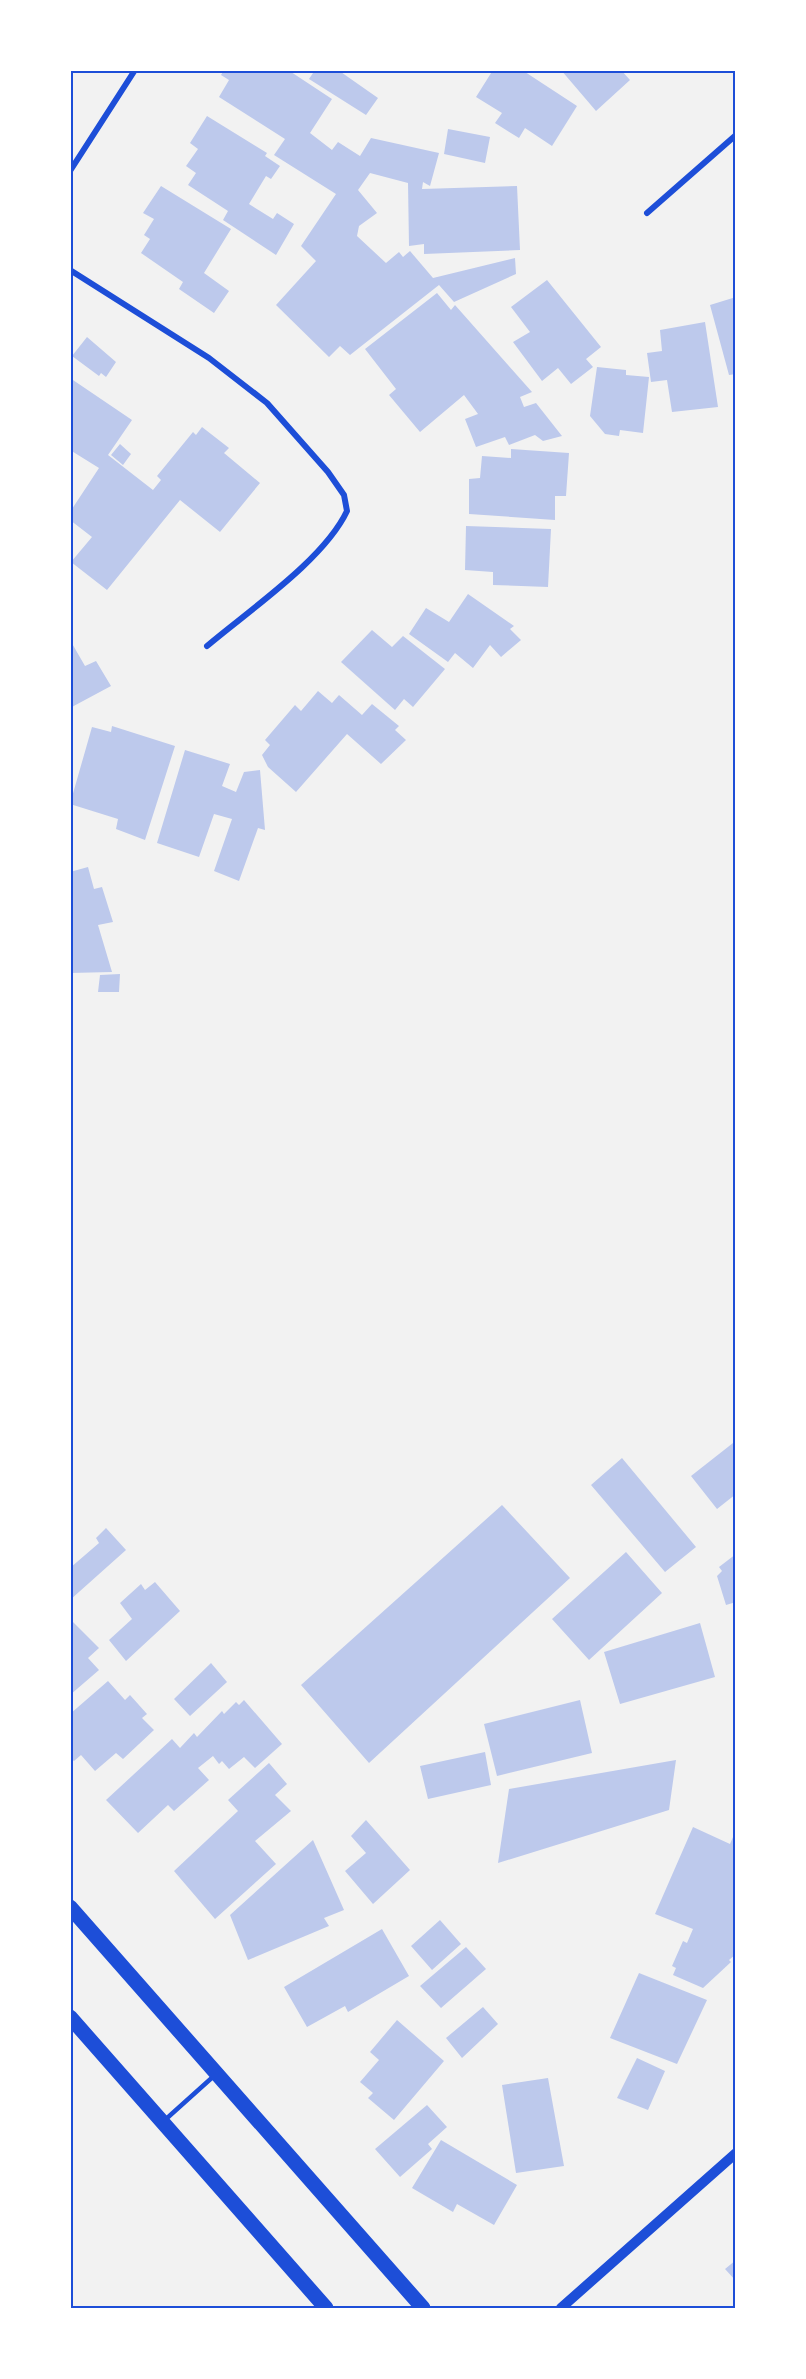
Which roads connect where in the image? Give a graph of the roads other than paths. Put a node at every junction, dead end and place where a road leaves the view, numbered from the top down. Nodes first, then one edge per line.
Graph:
1 (135, 70) edge
2 (735, 135) edge
3 (70, 171) edge
4 (647, 213) dead end
5 (70, 270) edge
6 (207, 646) dead end
7 (70, 1906) edge
8 (70, 2018) edge
9 (217, 2073) junction
10 (163, 2122) junction
11 (735, 2153) edge
12 (326, 2308) edge
13 (423, 2308) edge
14 (561, 2308) edge

1 - 3 street
2 - 4 street
5 - 6 street
7 - 9 main road
8 - 10 main road
9 - 10 lane
9 - 13 main road
10 - 12 main road
11 - 14 street

